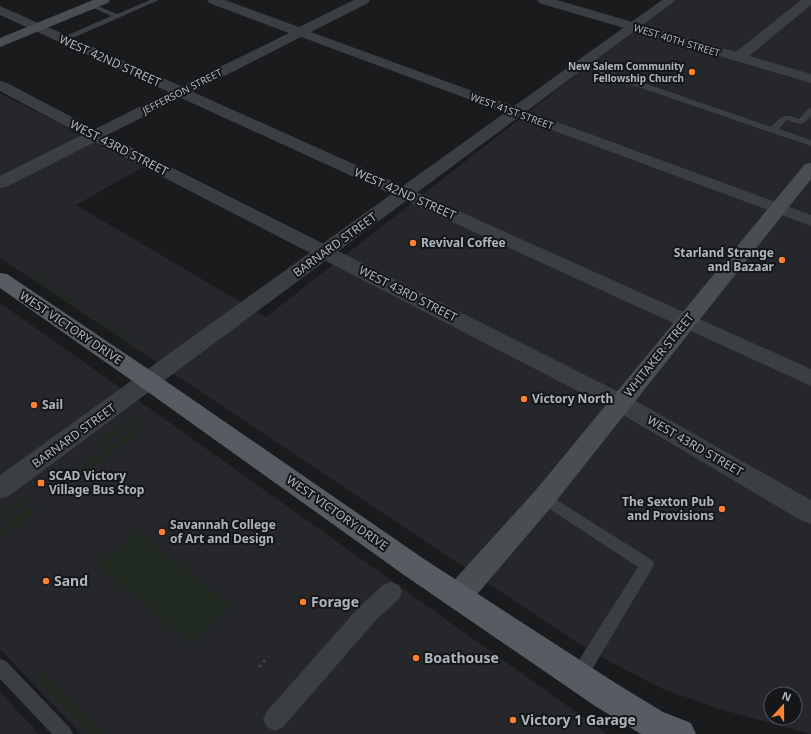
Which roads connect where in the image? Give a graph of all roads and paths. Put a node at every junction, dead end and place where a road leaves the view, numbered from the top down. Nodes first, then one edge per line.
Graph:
1 (104, 0) edge
2 (156, 0) edge
3 (213, 0) edge
4 (364, 0) edge
5 (543, 0) edge
6 (670, 0) edge
7 (809, 0) edge
8 (91, 6) junction
9 (0, 10) edge
10 (117, 16) junction
11 (36, 27) junction
12 (634, 27) junction
13 (299, 32) junction
14 (63, 39) junction
15 (0, 43) edge
16 (738, 58) junction
17 (583, 65) junction
18 (811, 79) edge
19 (0, 85) edge
20 (180, 92) junction
21 (811, 110) edge
22 (516, 113) junction
23 (773, 130) junction
24 (94, 135) junction
25 (811, 143) edge
26 (811, 168) edge
27 (0, 183) edge
28 (405, 194) junction
29 (778, 208) junction
30 (811, 221) edge
31 (326, 252) junction
32 (0, 280) edge
33 (687, 322) junction
34 (811, 378) edge
35 (149, 381) junction
36 (621, 403) junction
37 (50, 488) dead end
38 (0, 489) edge
39 (58, 494) dead end
40 (544, 498) junction
41 (811, 513) edge
42 (391, 592) dead end
43 (458, 596) junction
44 (268, 658) dead end
45 (0, 667) edge
46 (259, 667) dead end
47 (578, 677) junction
48 (275, 719) dead end
49 (64, 734) edge
50 (680, 734) edge

1 - 8 main road
2 - 10 lane
3 - 13 street, WEST 41ST STREET
4 - 13 street, JEFFERSON STREET
5 - 12 street, WEST 40TH STREET
6 - 12 street, BARNARD STREET
7 - 16 street
8 - 10 lane
8 - 11 main road
9 - 11 street, WEST 42ND STREET
10 - 14 lane
11 - 14 street, WEST 42ND STREET
11 - 15 main road
12 - 16 street, WEST 40TH STREET
12 - 17 street, BARNARD STREET
13 - 20 street, JEFFERSON STREET
13 - 22 street, WEST 41ST STREET
14 - 20 street, WEST 42ND STREET
16 - 18 street, WEST 40TH STREET
17 - 22 street, BARNARD STREET
17 - 23 lane
19 - 24 street, WEST 43RD STREET
20 - 24 street, JEFFERSON STREET
20 - 28 street, WEST 42ND STREET
21 - 23 lane
22 - 28 street, BARNARD STREET
22 - 29 street, WEST 41ST STREET
23 - 25 lane
24 - 27 street, JEFFERSON STREET
24 - 31 street, WEST 43RD STREET
26 - 29 main road, WHITAKER STREET
28 - 31 street, BARNARD STREET
28 - 33 street, WEST 42ND STREET
29 - 30 street, WEST 41ST STREET
29 - 33 main road, WHITAKER STREET
31 - 35 street, BARNARD STREET
31 - 36 street, WEST 43RD STREET
32 - 35 main road, WEST VICTORY DRIVE
33 - 34 street, WEST 42ND STREET
33 - 36 main road, WHITAKER STREET
35 - 38 street, BARNARD STREET
35 - 43 main road, WEST VICTORY DRIVE
36 - 40 main road, WHITAKER STREET
36 - 41 street, WEST 43RD STREET
37 - 39 path
40 - 43 main road, WHITAKER STREET
40 - 47 lane
42 - 48 street
43 - 47 main road, WEST VICTORY DRIVE
44 - 46 path
45 - 49 lane
47 - 50 main road, WEST VICTORY DRIVE

